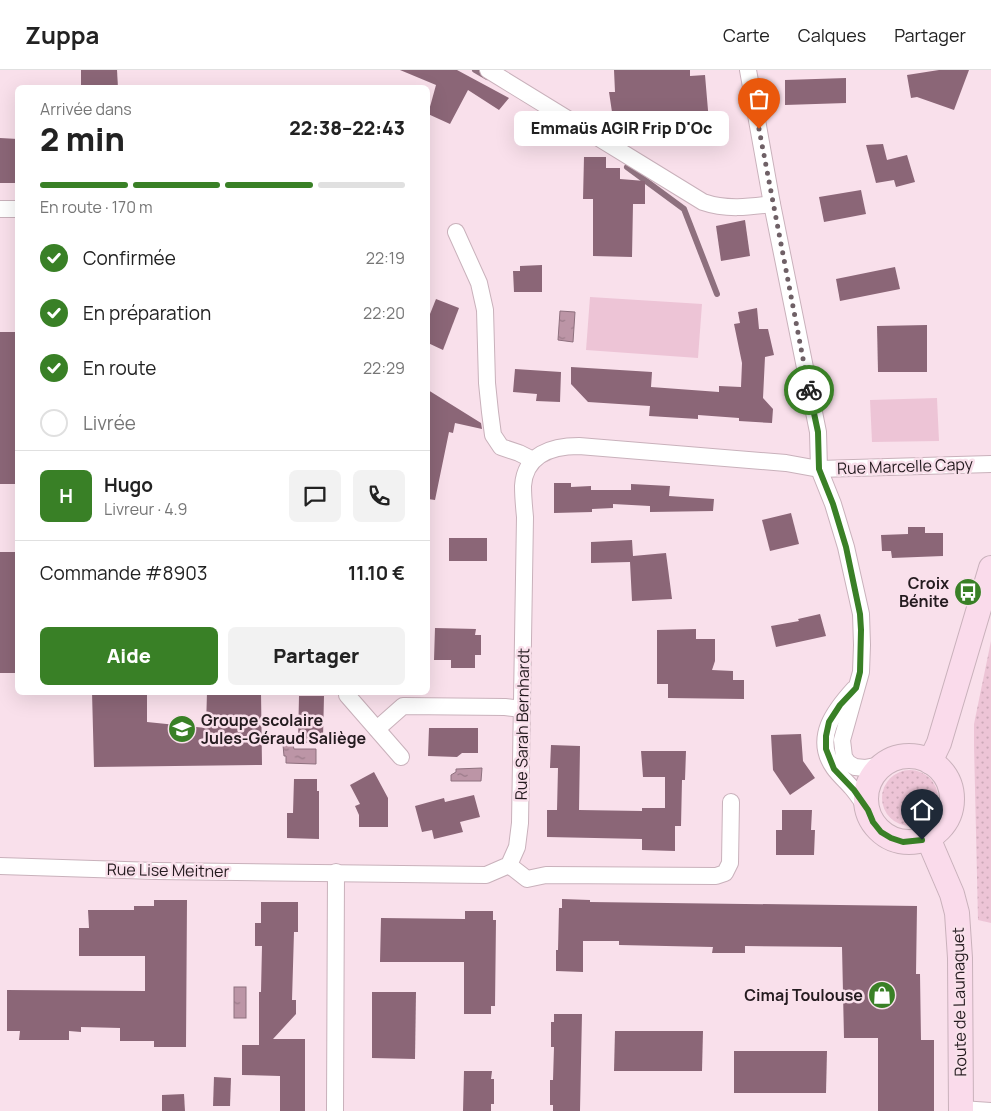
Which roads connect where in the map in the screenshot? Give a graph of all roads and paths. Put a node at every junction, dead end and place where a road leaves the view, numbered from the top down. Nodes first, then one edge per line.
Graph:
1 (488, 70) edge
2 (748, 70) edge
3 (772, 204) junction
4 (0, 209) edge
5 (15, 209) edge
6 (456, 232) dead end
7 (534, 460) junction
8 (991, 464) edge
9 (819, 469) junction
10 (991, 568) edge
11 (856, 688) junction
12 (347, 695) dead end
13 (522, 709) junction
14 (377, 729) junction
15 (401, 757) dead end
16 (930, 762) junction
17 (885, 764) junction
18 (731, 802) dead end
19 (868, 810) junction
20 (928, 838) junction
21 (509, 865) junction
22 (0, 866) edge
23 (336, 872) junction
24 (961, 1110) edge
25 (335, 1111) edge
26 (991, 1111) edge

1 - 3 street
2 - 3 street
3 - 9 street
4 - 5 street
6 - 7 street
7 - 9 street
7 - 13 street, Rue Sarah Bernhardt
8 - 9 street, Rue Marcelle Capy
9 - 11 street
10 - 16 main road
11 - 17 street
11 - 19 street
12 - 14 street
13 - 14 street
13 - 21 street, Rue Sarah Bernhardt
14 - 15 street
16 - 17 main road
16 - 20 main road
17 - 19 main road
18 - 21 street
19 - 20 main road
20 - 24 main road, Route de Launaguet
21 - 23 street
22 - 23 street, Rue Lise Meitner
23 - 25 street
24 - 26 street

